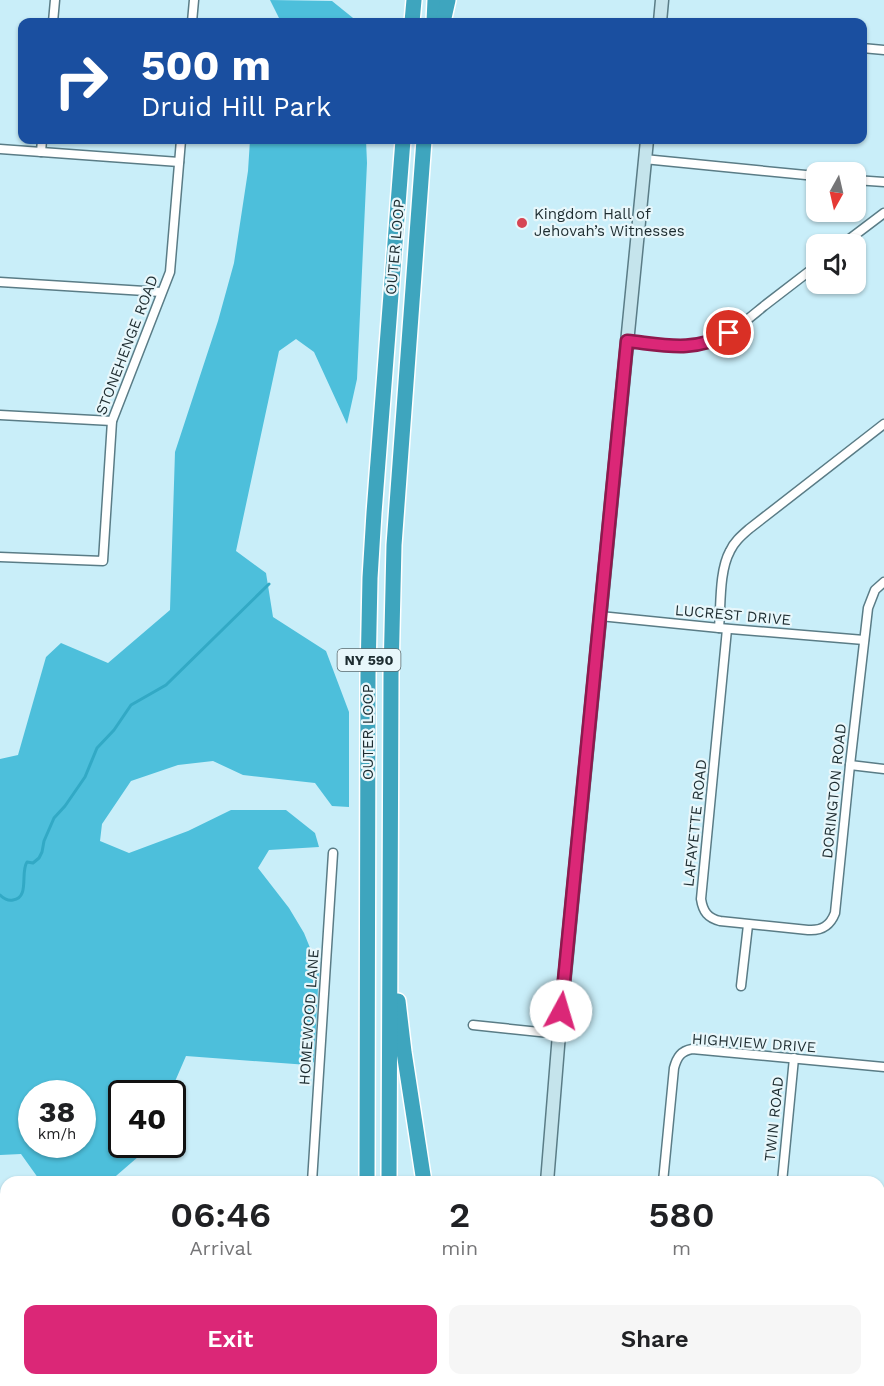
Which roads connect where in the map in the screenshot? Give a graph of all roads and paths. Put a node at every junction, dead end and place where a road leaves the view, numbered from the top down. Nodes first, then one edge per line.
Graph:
1 (55, 0) edge
2 (194, 0) edge
3 (414, 0) edge
4 (435, 0) edge
5 (448, 0) edge
6 (662, 0) edge
7 (53, 18) edge
8 (192, 18) edge
9 (412, 18) edge
10 (434, 18) edge
11 (444, 18) edge
12 (660, 18) edge
13 (867, 48) edge
14 (884, 50) edge
15 (42, 144) edge
16 (181, 144) edge
17 (403, 144) edge
18 (424, 144) edge
19 (647, 144) edge
20 (0, 149) edge
21 (41, 152) junction
22 (645, 159) junction
23 (179, 162) junction
24 (806, 175) edge
25 (866, 181) edge
26 (884, 182) edge
27 (884, 213) edge
28 (856, 234) edge
29 (806, 274) edge
30 (0, 282) edge
31 (161, 292) junction
32 (627, 341) junction
33 (0, 415) edge
34 (112, 421) junction
35 (884, 424) edge
36 (0, 557) edge
37 (884, 582) edge
38 (600, 616) junction
39 (723, 628) junction
40 (864, 640) junction
41 (850, 765) junction
42 (884, 769) edge
43 (333, 853) dead end
44 (390, 861) junction
45 (748, 925) junction
46 (741, 986) dead end
47 (473, 1025) dead end
48 (559, 1034) junction
49 (794, 1058) junction
50 (884, 1067) edge
51 (312, 1176) edge
52 (367, 1176) edge
53 (389, 1176) edge
54 (423, 1176) edge
55 (547, 1176) edge
56 (664, 1176) edge
57 (783, 1176) edge

1 - 7 street
2 - 8 street
3 - 9 highway
4 - 10 highway
5 - 11 highway
6 - 12 street
13 - 14 street
15 - 21 street
16 - 23 street, STONEHENGE ROAD
17 - 52 highway, OUTER LOOP / NY 590
18 - 44 highway, OUTER LOOP / NY 590
19 - 22 street
20 - 21 street
21 - 23 street
22 - 24 street
22 - 32 street
23 - 31 street, STONEHENGE ROAD
25 - 26 street
27 - 28 street
29 - 32 street
30 - 31 street
31 - 34 street, STONEHENGE ROAD
32 - 38 street
33 - 34 street
34 - 36 street, STONEHENGE ROAD
35 - 39 street, LAFAYETTE ROAD
37 - 40 street, DORINGTON ROAD
38 - 39 street, LUCREST DRIVE
38 - 48 street
39 - 40 street, LUCREST DRIVE
39 - 45 street, LAFAYETTE ROAD
40 - 41 street, DORINGTON ROAD
41 - 42 street
41 - 45 street, DORINGTON ROAD
43 - 51 street, HOMEWOOD LANE
44 - 53 highway, OUTER LOOP / NY 590
44 - 54 highway
45 - 46 street
47 - 48 street
48 - 55 street
49 - 50 street, HIGHVIEW DRIVE
49 - 56 street, HIGHVIEW DRIVE
49 - 57 street, TWIN ROAD

